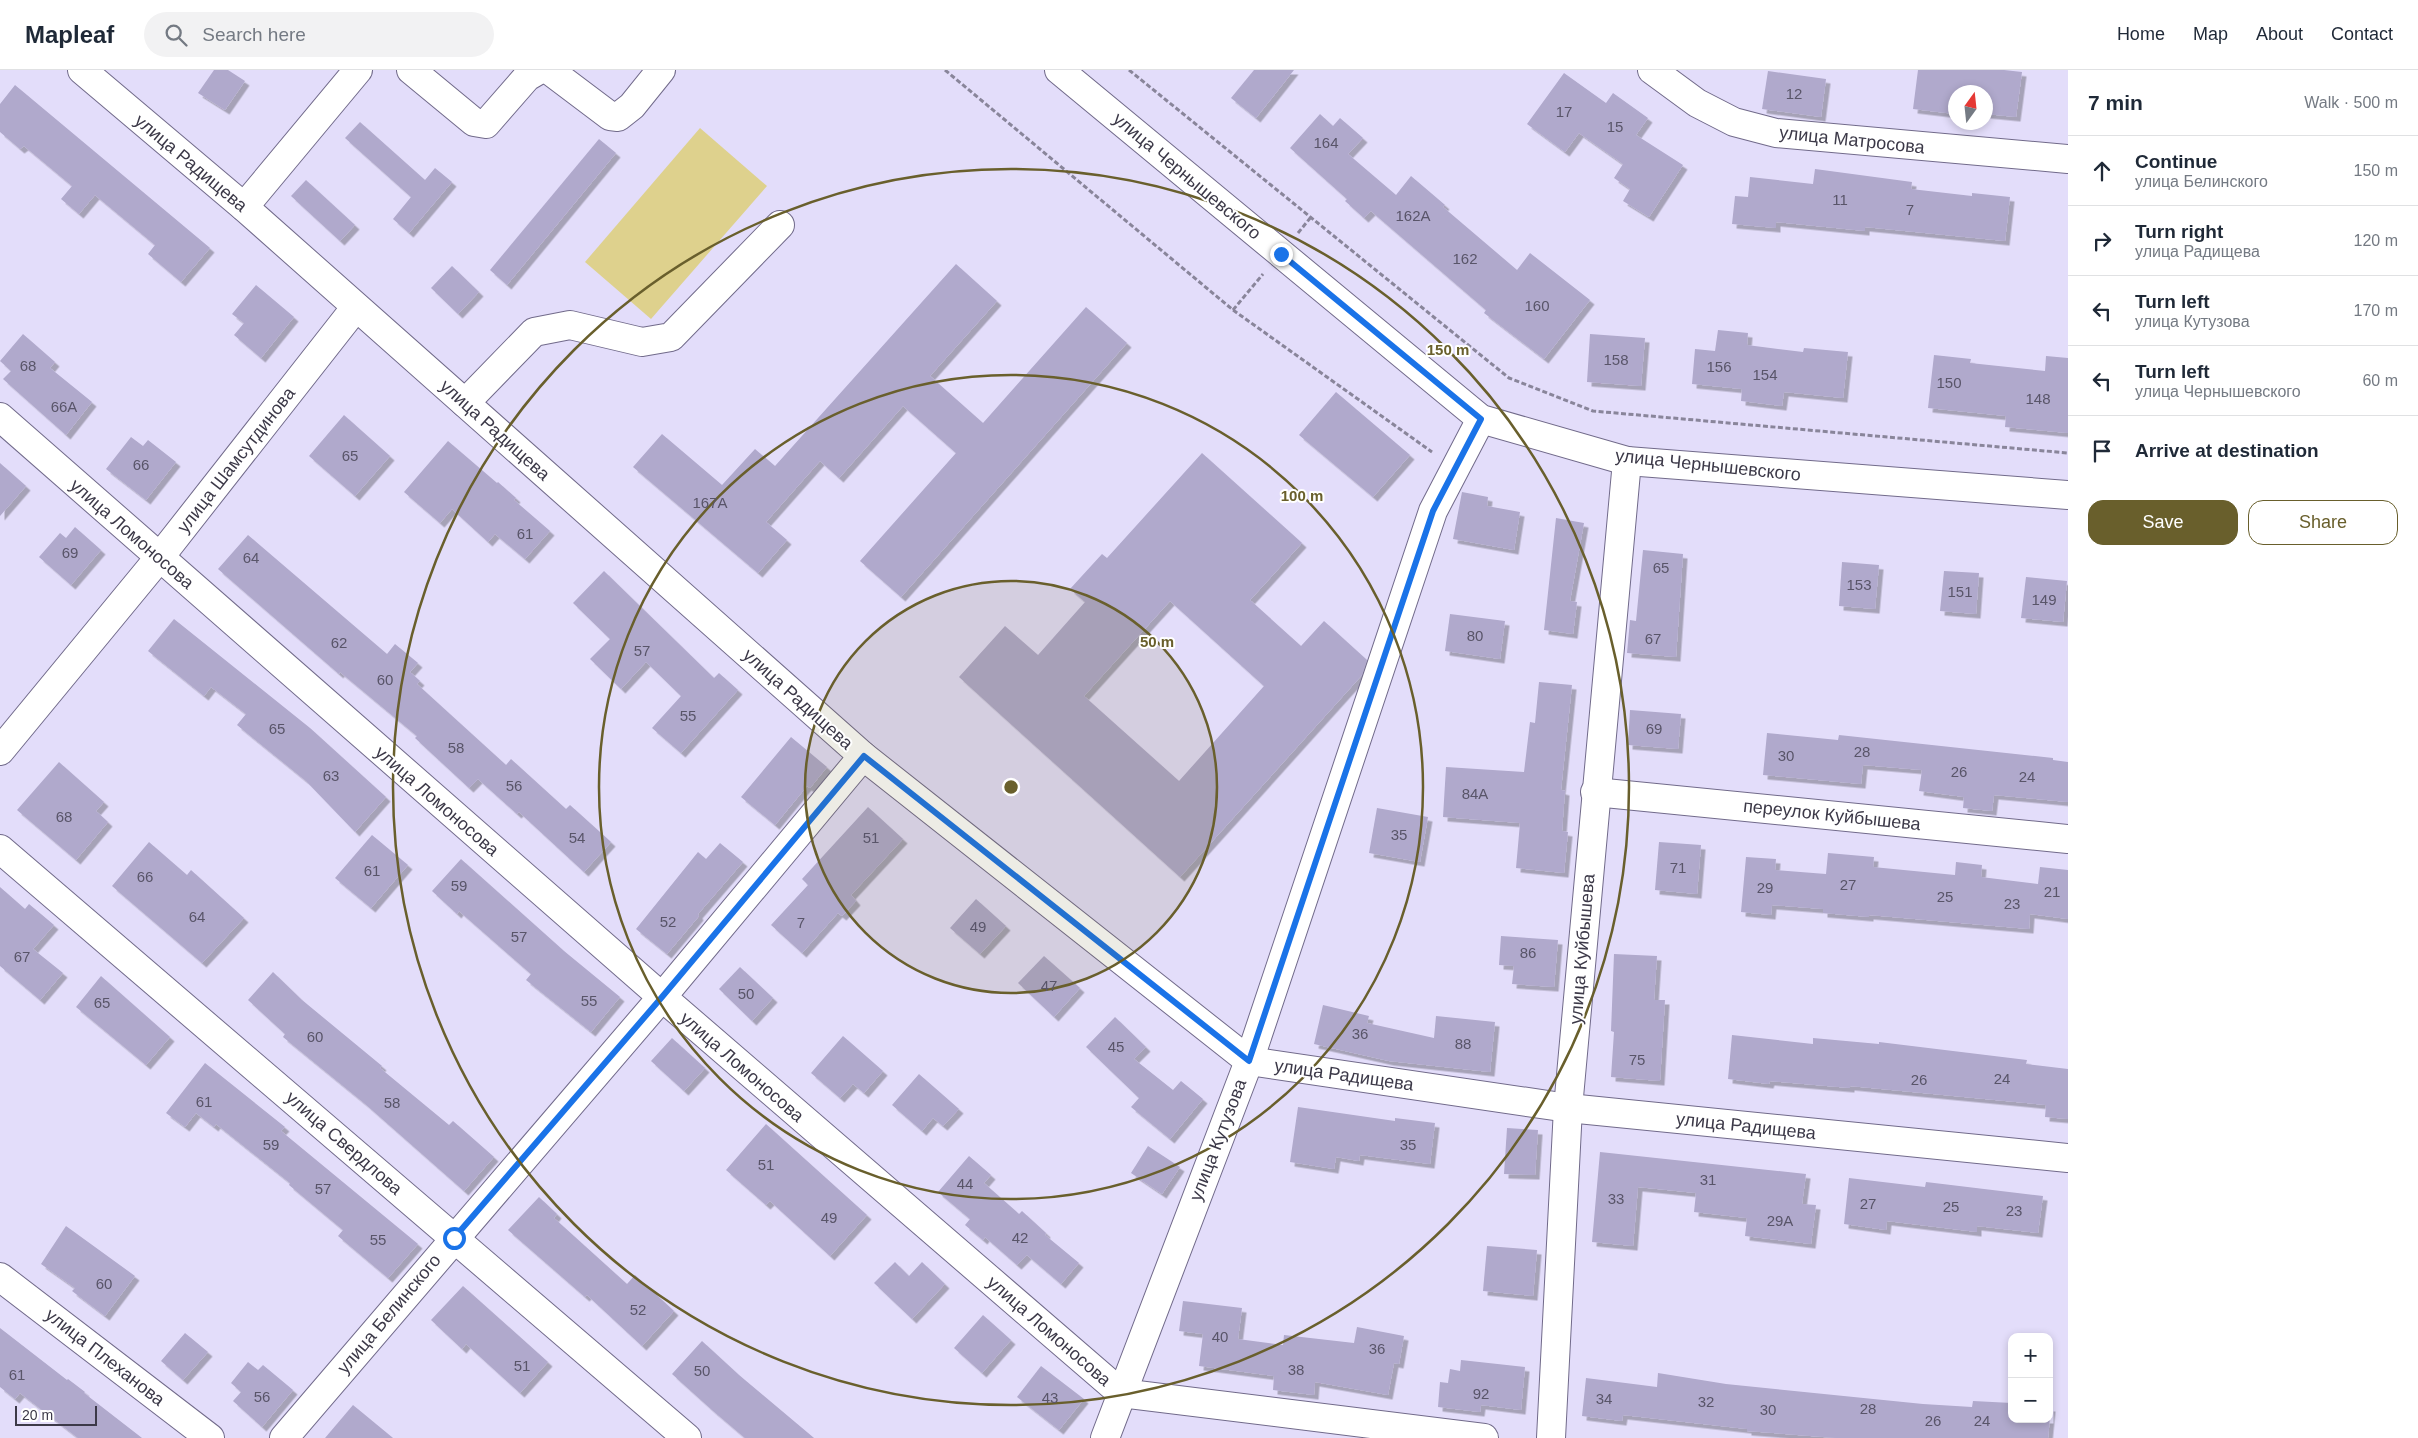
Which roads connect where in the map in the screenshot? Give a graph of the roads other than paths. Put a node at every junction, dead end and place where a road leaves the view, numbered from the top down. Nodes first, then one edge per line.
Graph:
1 (82, 70) edge
2 (358, 70) edge
3 (411, 70) edge
4 (539, 70) edge
5 (549, 70) edge
6 (661, 70) edge
7 (1059, 70) edge
8 (1652, 70) edge
9 (2068, 160) edge
10 (244, 207) junction
11 (780, 226) dead end
12 (356, 306) junction
13 (465, 403) junction
14 (0, 417) edge
15 (1481, 419) junction
16 (1627, 461) junction
17 (2068, 495) edge
18 (159, 558) junction
19 (0, 750) edge
20 (864, 756) junction
21 (1595, 792) junction
22 (2068, 839) edge
23 (0, 849) edge
24 (662, 997) junction
25 (1249, 1061) junction
26 (1568, 1108) junction
27 (2068, 1158) edge
28 (454, 1238) junction
29 (0, 1276) edge
30 (1121, 1393) junction
31 (210, 1438) edge
32 (284, 1438) edge
33 (687, 1438) edge
34 (1105, 1438) edge
35 (1484, 1438) edge
36 (1551, 1438) edge

1 - 10 street, улица Радищева
2 - 10 street
3 - 4 street
5 - 6 street
7 - 15 street, улица Чернышевского
8 - 9 street, улица Матросова
10 - 12 street, улица Радищева
11 - 13 street
12 - 13 street, улица Радищева
12 - 18 street, улица Шамсутдинова
13 - 20 street, улица Радищева
14 - 18 street, улица Ломоносова
15 - 16 street, улица Чернышевского
15 - 25 street, улица Кутузова
16 - 17 street, улица Чернышевского
16 - 21 street, улица Куйбышева
18 - 19 street, улица Шамсутдинова
18 - 24 street, улица Ломоносова
20 - 24 street, улица Белинского
20 - 25 street, улица Радищева
21 - 22 street, переулок Куйбышева
21 - 26 street, улица Куйбышева
23 - 28 street, улица Свердлова
24 - 28 street, улица Белинского
24 - 30 street, улица Ломоносова
25 - 26 street, улица Радищева
25 - 30 street, улица Кутузова
26 - 27 street, улица Радищева
26 - 36 street, улица Куйбышева
28 - 32 street, улица Белинского
28 - 33 street, улица Свердлова
29 - 31 street, улица Плеханова
30 - 34 street, улица Кутузова
30 - 35 street, улица Ломоносова

